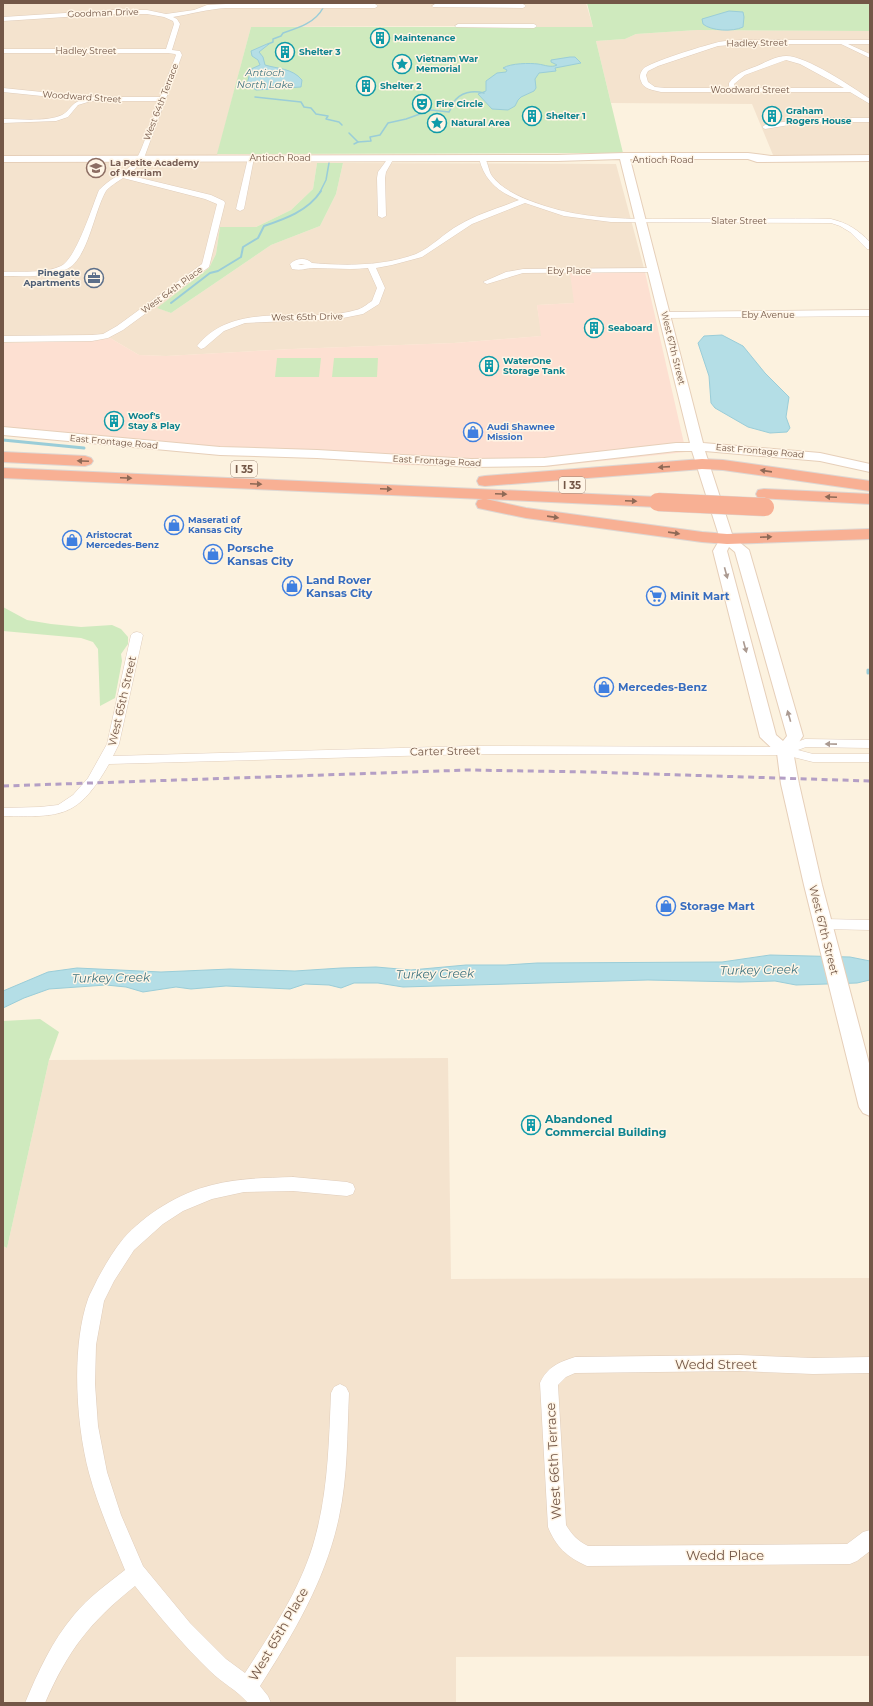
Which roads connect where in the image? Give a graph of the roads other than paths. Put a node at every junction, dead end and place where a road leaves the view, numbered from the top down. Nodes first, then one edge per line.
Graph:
1 (523, 5) edge
2 (375, 6) dead end
3 (435, 6) dead end
4 (524, 13) dead end
5 (166, 16) junction
6 (3, 19) edge
7 (525, 20) dead end
8 (458, 26) dead end
9 (526, 26) junction
10 (534, 26) dead end
11 (760, 42) junction
12 (841, 42) junction
13 (870, 42) edge
14 (773, 49) dead end
15 (3, 51) edge
16 (168, 51) junction
17 (779, 52) dead end
18 (870, 56) edge
19 (786, 58) junction
20 (650, 88) joint
21 (3, 90) edge
22 (733, 90) junction
23 (851, 90) junction
24 (70, 97) junction
25 (91, 99) junction
26 (161, 99) junction
27 (870, 102) edge
28 (76, 104) junction
29 (870, 120) edge
30 (3, 121) edge
31 (765, 127) dead end
32 (3, 158) edge
33 (141, 158) junction
34 (251, 158) junction
35 (391, 158) junction
36 (482, 158) junction
37 (624, 158) junction
38 (870, 158) edge
39 (122, 176) junction
40 (524, 201) junction
41 (240, 209) dead end
42 (382, 216) dead end
43 (640, 221) junction
44 (870, 248) edge
45 (310, 265) dead end
46 (371, 266) junction
47 (653, 270) junction
48 (3, 274) edge
49 (487, 282) dead end
50 (870, 313) edge
51 (665, 315) junction
52 (3, 339) edge
53 (201, 346) dead end
54 (3, 431) edge
55 (698, 446) junction
56 (3, 457) edge
57 (702, 464) junction
58 (870, 468) edge
59 (3, 473) edge
60 (485, 481) junction
61 (870, 486) edge
62 (420, 491) junction
63 (658, 495) junction
64 (870, 499) edge
65 (764, 501) junction
66 (870, 512) edge
67 (870, 534) edge
68 (727, 538) junction
69 (735, 609) junction
70 (759, 609) junction
71 (137, 635) dead end
72 (870, 744) edge
73 (785, 751) junction
74 (870, 758) edge
75 (106, 760) junction
76 (3, 812) edge
77 (823, 924) junction
78 (870, 925) edge
79 (870, 1107) edge
80 (347, 1189) dead end
81 (870, 1365) edge
82 (562, 1369) joint
83 (340, 1393) dead end
84 (870, 1539) edge
85 (576, 1551) joint
86 (136, 1573) junction
87 (247, 1687) junction
88 (34, 1703) edge
89 (261, 1703) edge

1 - 3 street
1 - 4 street
2 - 5 street, Goodman Drive
5 - 6 street, Goodman Drive
5 - 16 street, West 64th Terrace
7 - 9 street
8 - 9 street
9 - 10 street
11 - 12 street, Hadley Street
11 - 14 street
11 - 20 street, Hadley Street
12 - 13 street, Hadley Street
12 - 18 street
15 - 16 street, Hadley Street
16 - 26 street, West 64th Terrace
17 - 19 street
19 - 22 street
19 - 23 street
20 - 22 street, Woodward Street
21 - 24 street, Woodward Street
22 - 23 street, Woodward Street
23 - 27 street
24 - 25 street, Woodward Street
24 - 28 street
25 - 26 street, Woodward Street
25 - 28 street
26 - 33 street, West 64th Terrace
28 - 30 street
29 - 31 street
32 - 33 street, Antioch Road
33 - 34 street, Antioch Road
33 - 39 street, West 64th Terrace
34 - 35 street, Antioch Road
34 - 41 street
35 - 36 street, Antioch Road
35 - 42 street
36 - 37 street, Antioch Road
36 - 40 street
37 - 38 street, Antioch Road
37 - 43 street, West 67th Street
39 - 48 street, West 64th Terrace
39 - 52 street, West 64th Place
40 - 43 street
40 - 46 street
43 - 44 street, Slater Street
43 - 47 street, West 67th Street
45 - 46 street
46 - 53 street, West 65th Drive
47 - 49 street, Eby Place
47 - 51 street, West 67th Street
50 - 51 street, Eby Avenue
51 - 55 street, West 67th Street
54 - 55 street, East Frontage Road
55 - 57 street, West 67th Street
55 - 58 street, East Frontage Road
60 -> 56 highway, I 35
57 -> 60 highway
61 -> 57 highway
57 - 68 street, West 67th Street
59 -> 62 highway, I 35
60 - 63 highway, I 35
62 -> 63 highway, I 35
62 -> 68 highway
63 - 65 highway, I 35, bridge
64 -> 65 highway, I 35
65 - 66 highway, I 35
68 -> 67 highway
68 -> 69 street
68 - 70 street
69 - 70 street
69 -> 73 street
73 -> 70 street
71 - 75 street, West 65th Street
72 -> 73 street
73 - 74 street
73 - 75 street, Carter Street
73 - 77 street, West 67th Street
75 - 76 street, West 65th Street
77 - 78 street
77 - 79 street, West 67th Street
80 - 86 street
81 - 82 street, Wedd Street
82 - 85 street, West 66th Terrace
83 - 87 street, West 65th Place
84 - 85 street, Wedd Place
86 - 87 street
86 - 88 street
87 - 89 street

